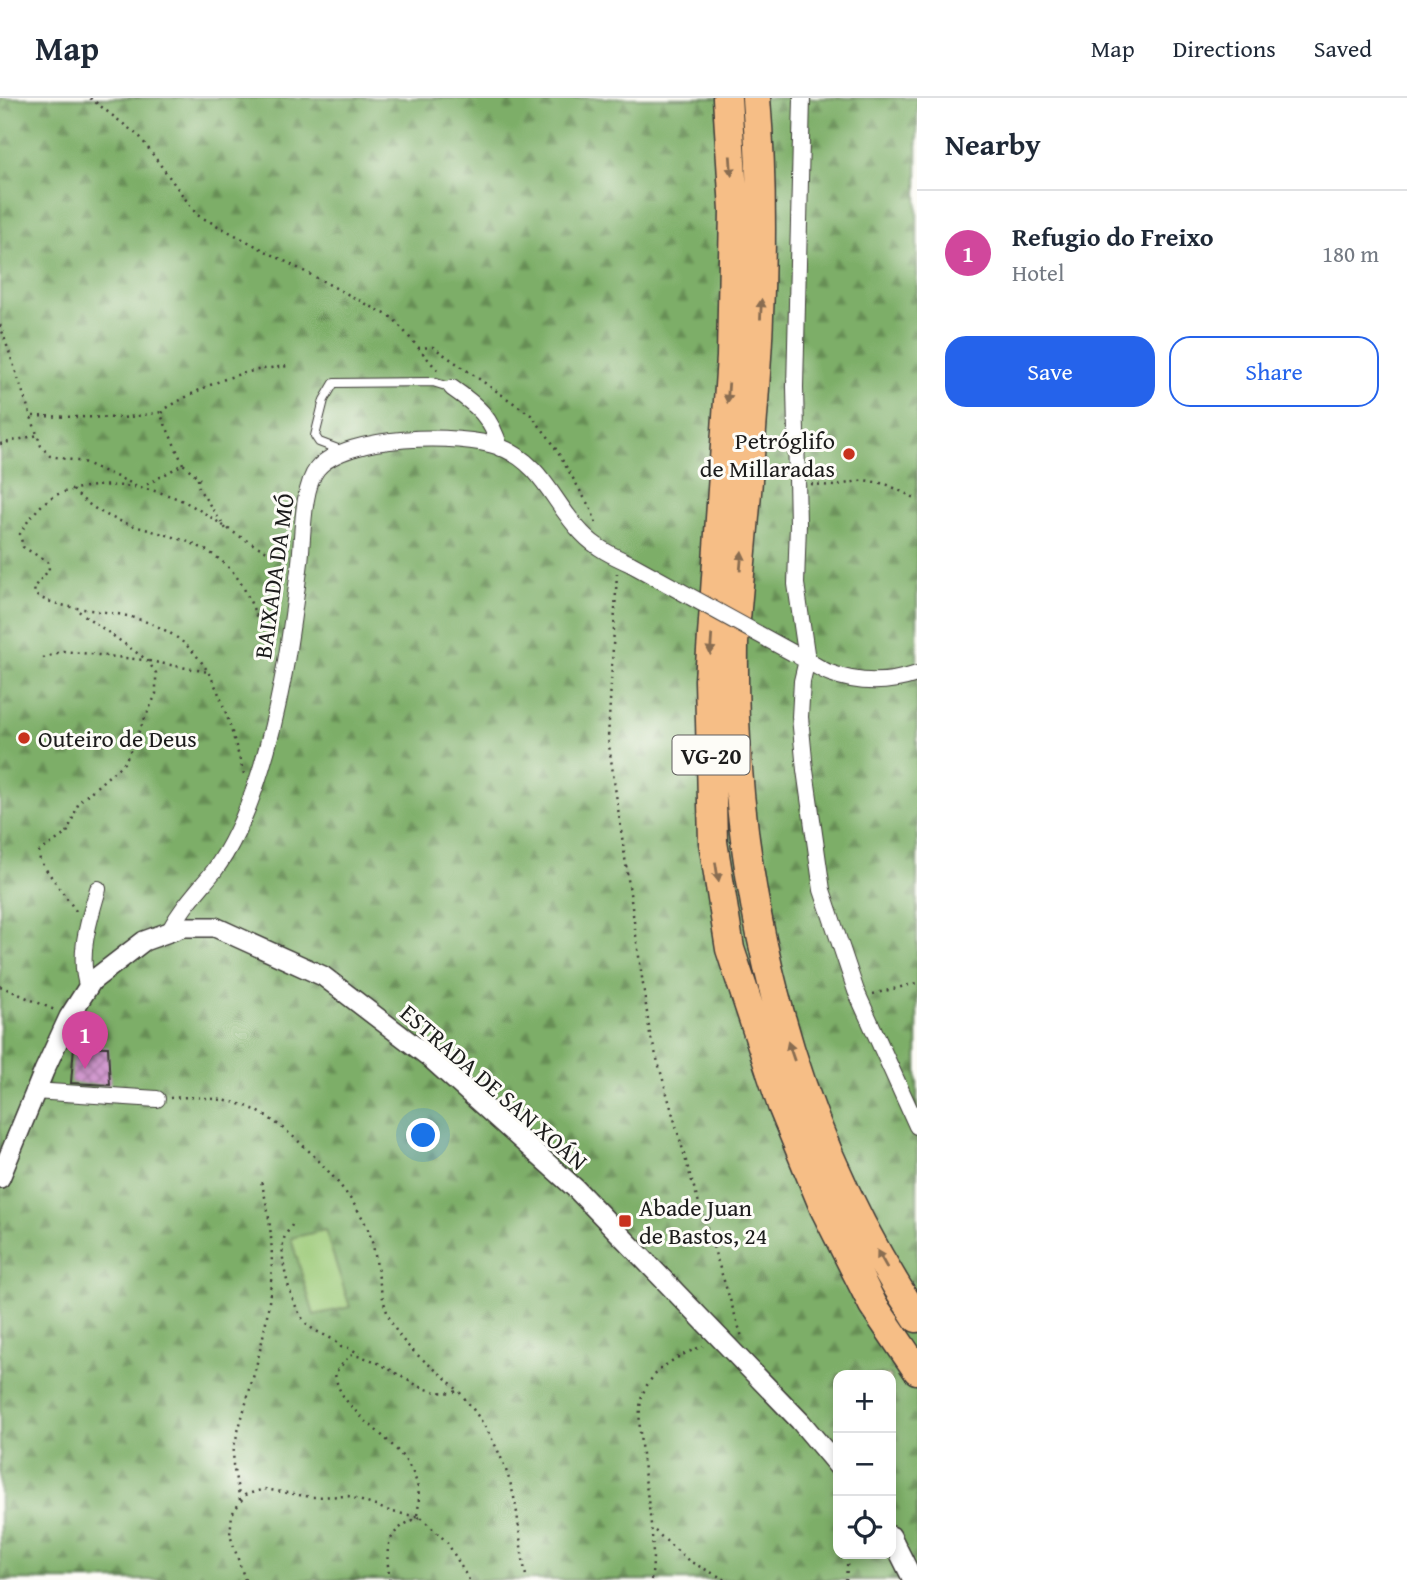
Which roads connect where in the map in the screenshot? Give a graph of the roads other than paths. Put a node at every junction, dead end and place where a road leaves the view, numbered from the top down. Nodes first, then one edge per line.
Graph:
1 (727, 98) edge
2 (756, 98) edge
3 (802, 98) edge
4 (453, 388) joint
5 (500, 447) junction
6 (346, 452) junction
7 (800, 656) junction
8 (917, 674) edge
9 (98, 889) dead end
10 (170, 930) junction
11 (88, 988) junction
12 (34, 1091) junction
13 (157, 1099) road end
14 (917, 1126) edge
15 (0, 1178) edge
16 (917, 1318) edge
17 (917, 1370) edge
18 (833, 1461) edge
19 (896, 1546) edge
20 (912, 1580) edge

1 -> 17 highway, VG-20
16 -> 2 highway, VG-20
3 - 7 street
4 - 5 street
4 - 6 lane
5 - 6 street, BAIXADA DA MÓ
5 - 7 street, BAIXADA DA MÓ, bridge
6 - 10 street, BAIXADA DA MÓ
7 - 8 street, BAIXADA DA MÓ
7 - 14 street
9 - 11 street
10 - 11 street, ESTRADA DE SAN XOÁN
10 - 18 street, ESTRADA DE SAN XOÁN
11 - 12 street, ESTRADA DE SAN XOÁN
12 - 13 street
12 - 15 street, ESTRADA DE SAN XOÁN
19 - 20 street

